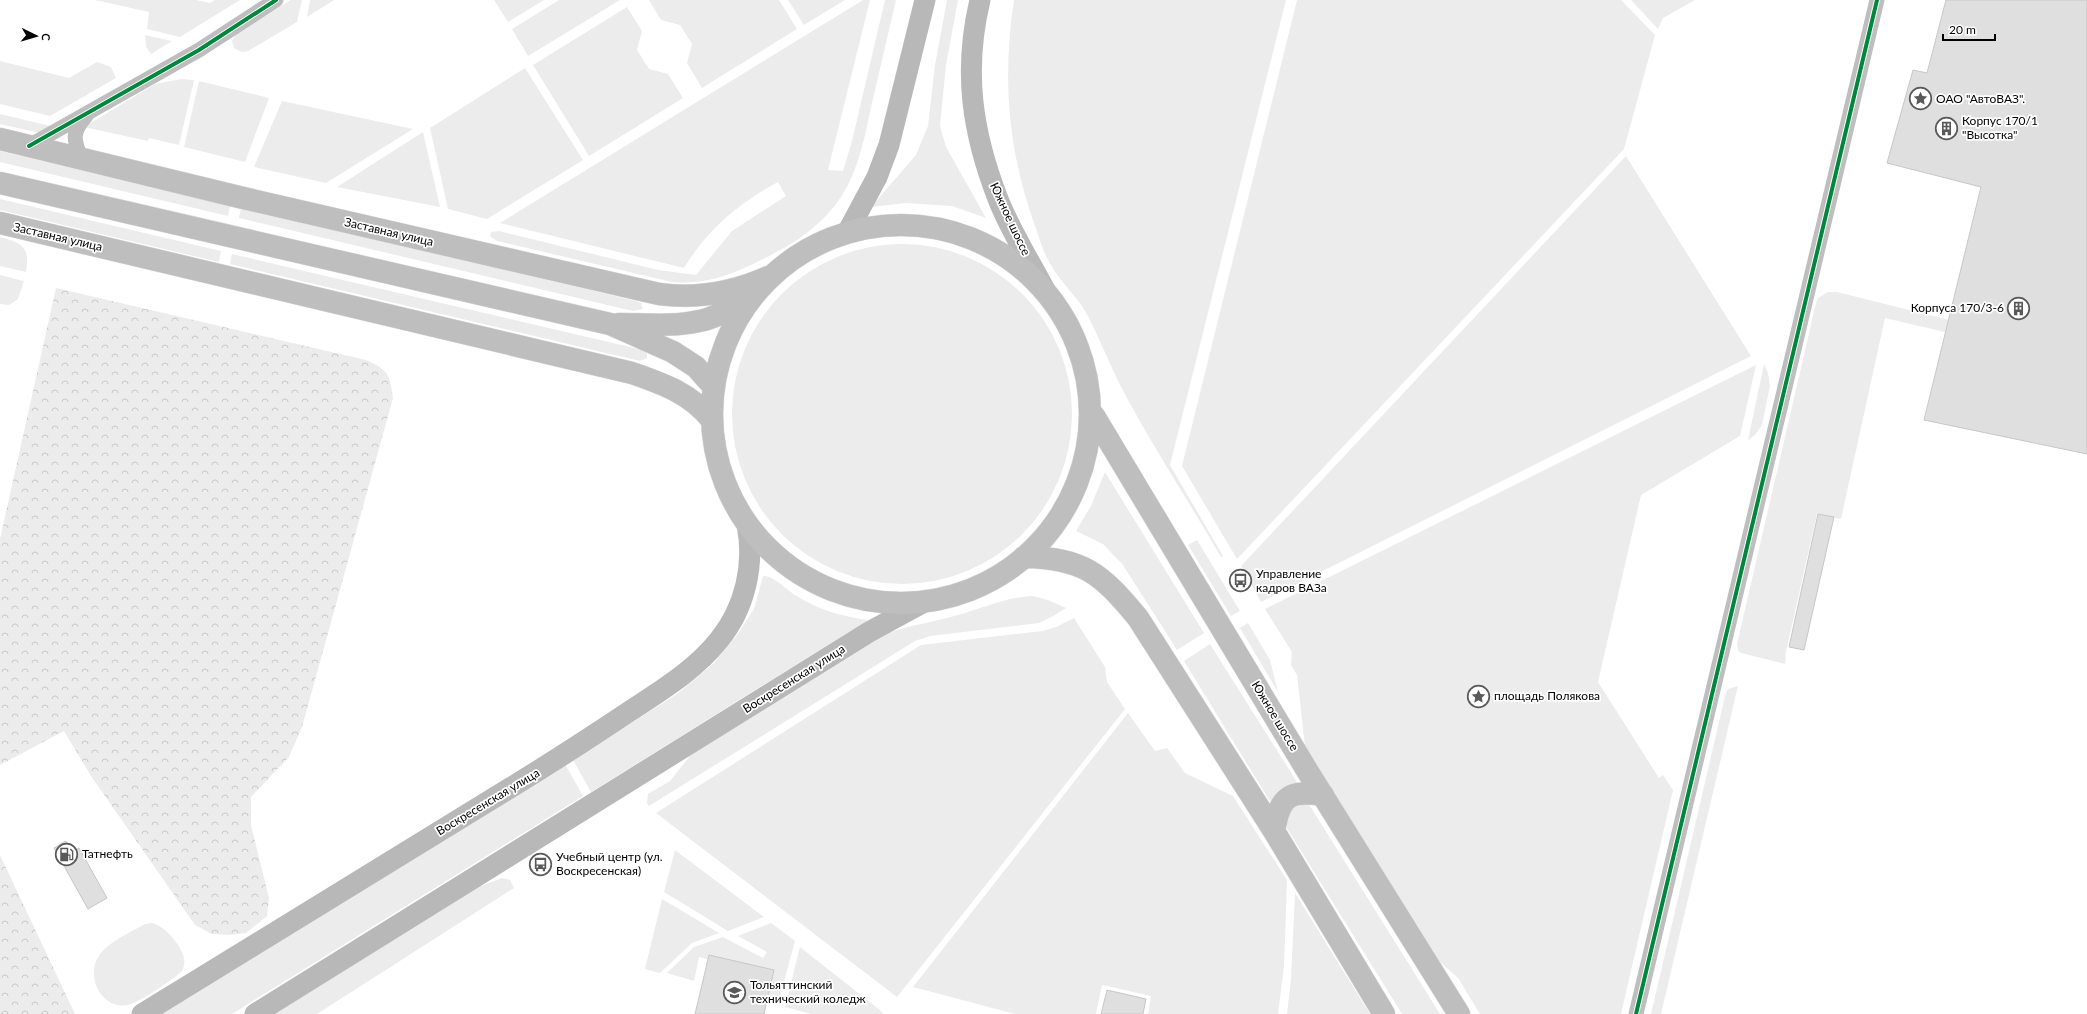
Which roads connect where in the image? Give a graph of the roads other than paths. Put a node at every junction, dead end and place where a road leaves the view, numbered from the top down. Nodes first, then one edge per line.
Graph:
1 (276, 0) edge
2 (925, 0) edge
3 (980, 0) edge
4 (1877, 0) edge
5 (89, 112) junction
6 (0, 140) edge
7 (29, 146) junction
8 (81, 158) junction
9 (0, 183) edge
10 (0, 223) edge
11 (847, 233) junction
12 (778, 272) junction
13 (1047, 294) junction
14 (753, 296) junction
15 (610, 324) junction
16 (713, 386) junction
17 (1094, 416) junction
18 (711, 419) junction
19 (747, 525) junction
20 (1024, 557) junction
21 (926, 601) junction
22 (1323, 795) junction
23 (1274, 831) junction
24 (142, 1014) edge
25 (255, 1014) edge
26 (1384, 1014) edge
27 (1459, 1014) edge
28 (1636, 1014) edge

1 - 5 street
2 - 11 main road
3 - 13 main road, Южное шоссе
4 - 28 street
5 - 7 street
5 - 8 street
6 - 7 main road, Заставная улица
7 - 8 main road, Заставная улица
8 - 12 main road, Заставная улица
9 - 15 main road
10 - 18 main road, Заставная улица
11 - 12 main road
11 - 13 main road
12 - 14 main road
13 - 17 main road
14 - 15 main road
14 - 16 main road
15 - 16 main road
16 - 18 main road
17 - 20 main road
17 - 22 main road, Южное шоссе
18 - 19 main road
19 - 21 main road
19 - 24 main road, Воскресенская улица
20 - 21 main road
20 - 23 main road
21 - 25 main road, Воскресенская улица
22 - 23 main road
22 - 27 main road, Южное шоссе
23 - 26 main road

